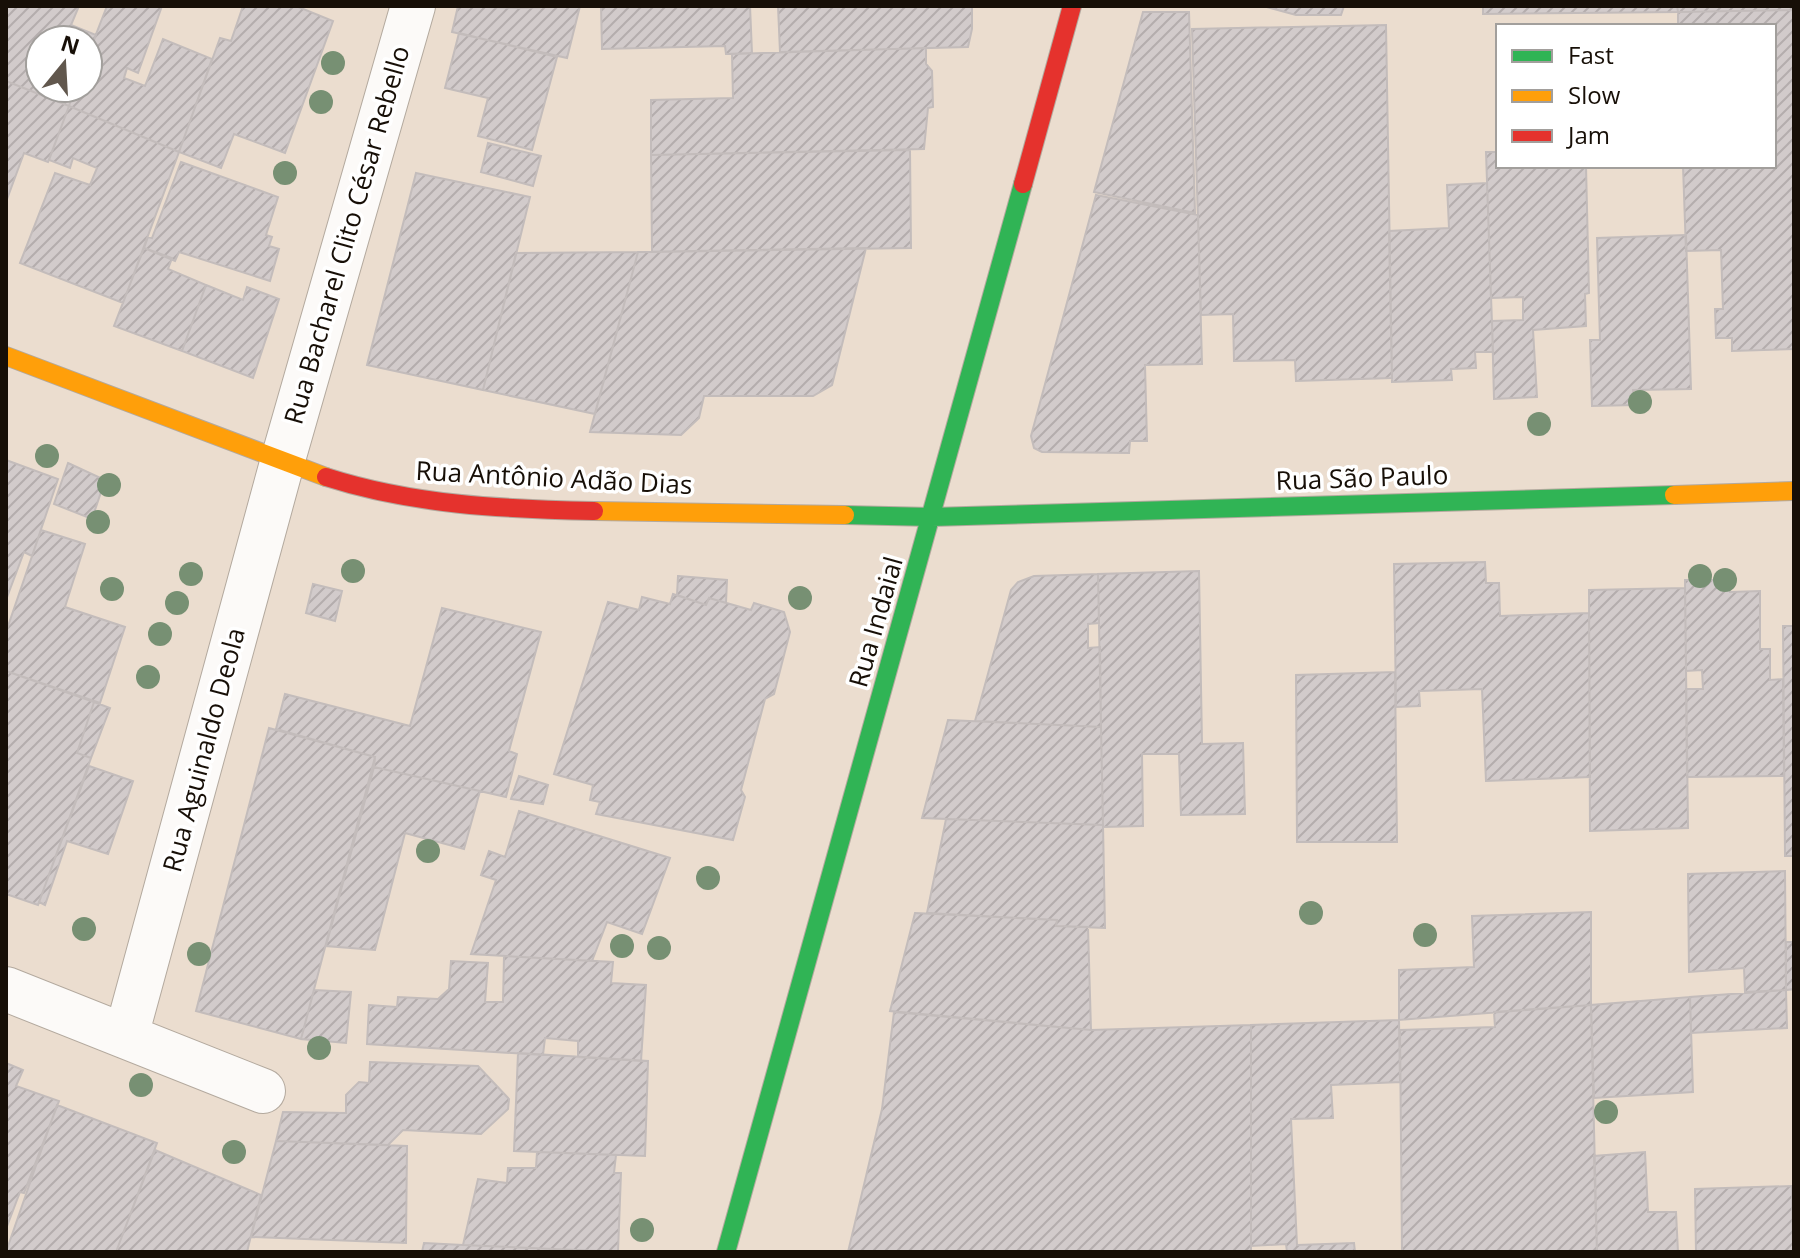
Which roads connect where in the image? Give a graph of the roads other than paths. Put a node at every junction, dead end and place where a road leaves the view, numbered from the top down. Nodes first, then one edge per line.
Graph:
1 (413, 6) edge
2 (1072, 6) edge
3 (6, 356) edge
4 (282, 463) junction
5 (1794, 491) edge
6 (932, 517) junction
7 (6, 989) edge
8 (126, 1036) junction
9 (263, 1091) dead end
10 (726, 1252) edge

1 - 4 street, Rua Bacharel Clito César Rebello
2 - 6 street, Rua Indaial
3 - 4 street, Rua Antônio Adão Dias
4 - 6 street, Rua Antônio Adão Dias
4 - 8 street, Rua Aguinaldo Deola
5 - 6 street, Rua São Paulo
6 - 10 street, Rua Indaial
7 - 8 street
8 - 9 street

